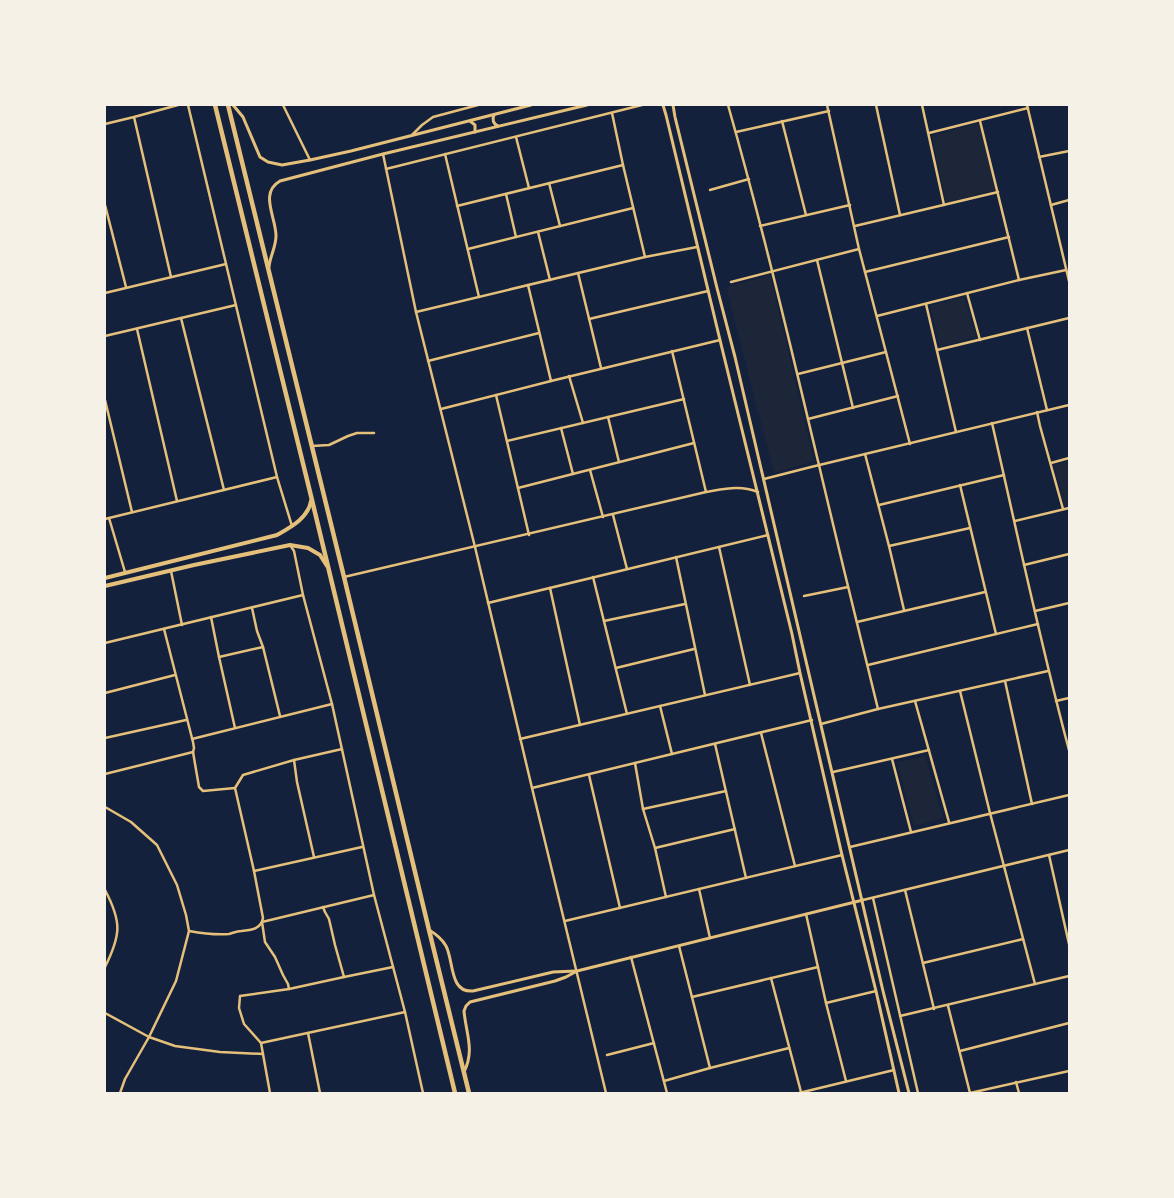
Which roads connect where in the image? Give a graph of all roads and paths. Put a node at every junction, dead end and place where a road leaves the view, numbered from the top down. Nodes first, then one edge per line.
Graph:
1 (178, 105) edge
2 (188, 105) edge
3 (215, 105) edge
4 (228, 105) edge
5 (233, 105) edge
6 (284, 105) edge
7 (478, 105) edge
8 (531, 105) edge
9 (587, 105) edge
10 (642, 105) edge
11 (662, 105) edge
12 (673, 105) edge
13 (728, 105) edge
14 (827, 105) edge
15 (876, 105) edge
16 (922, 105) edge
17 (468, 106) edge
18 (1028, 107) edge
19 (828, 111) junction
20 (612, 113) junction
21 (495, 114) junction
22 (134, 117) junction
23 (470, 120) junction
24 (782, 121) junction
25 (980, 121) junction
26 (105, 124) edge
27 (499, 126) junction
28 (475, 132) junction
29 (736, 132) junction
30 (929, 133) junction
31 (412, 135) junction
32 (516, 137) junction
33 (1069, 151) edge
34 (383, 154) junction
35 (445, 154) junction
36 (1039, 157) junction
37 (310, 160) junction
38 (622, 165) junction
39 (386, 169) junction
40 (749, 179) junction
41 (549, 183) junction
42 (529, 188) junction
43 (710, 190) dead end
44 (998, 192) junction
45 (506, 194) junction
46 (1069, 200) edge
47 (105, 205) edge
48 (850, 205) junction
49 (944, 205) junction
50 (1051, 205) junction
51 (458, 206) junction
52 (633, 208) junction
53 (806, 215) junction
54 (900, 215) junction
55 (560, 226) junction
56 (760, 226) junction
57 (854, 226) junction
58 (538, 232) junction
59 (516, 237) junction
60 (1009, 237) junction
61 (698, 246) junction
62 (468, 249) junction
63 (859, 249) junction
64 (644, 258) junction
65 (817, 260) junction
66 (226, 264) junction
67 (1066, 270) junction
68 (772, 272) junction
69 (865, 272) junction
70 (578, 273) junction
71 (171, 277) junction
72 (270, 278) junction
73 (550, 280) junction
74 (1019, 280) junction
75 (1069, 281) edge
76 (731, 282) dead end
77 (528, 285) junction
78 (126, 287) junction
79 (708, 290) junction
80 (105, 293) edge
81 (967, 293) junction
82 (479, 297) junction
83 (926, 304) junction
84 (236, 306) junction
85 (416, 312) junction
86 (877, 316) junction
87 (181, 318) junction
88 (1069, 318) edge
89 (589, 319) junction
90 (137, 328) junction
91 (1027, 328) junction
92 (539, 332) junction
93 (105, 336) edge
94 (720, 340) junction
95 (980, 340) junction
96 (937, 350) junction
97 (672, 351) junction
98 (886, 352) junction
99 (723, 353) junction
100 (731, 354) junction
101 (428, 361) junction
102 (842, 363) junction
103 (737, 364) junction
104 (726, 366) junction
105 (601, 368) junction
106 (798, 374) junction
107 (569, 376) junction
108 (551, 381) junction
109 (496, 395) junction
110 (898, 396) junction
111 (684, 399) junction
112 (105, 400) edge
113 (1069, 405) edge
114 (853, 408) junction
115 (441, 409) junction
116 (1047, 410) junction
117 (1038, 412) junction
118 (608, 417) junction
119 (808, 419) junction
120 (583, 423) junction
121 (992, 423) junction
122 (562, 428) junction
123 (956, 432) junction
124 (374, 434) dead end
125 (507, 441) junction
126 (694, 443) junction
127 (910, 444) junction
128 (312, 446) junction
129 (865, 454) junction
130 (1069, 458) edge
131 (619, 462) junction
132 (1051, 463) junction
133 (819, 465) junction
134 (590, 470) junction
135 (573, 474) junction
136 (1004, 474) junction
137 (278, 477) junction
138 (764, 479) junction
139 (960, 485) junction
140 (518, 488) junction
141 (224, 490) junction
142 (706, 492) junction
143 (758, 492) junction
144 (311, 496) junction
145 (178, 501) junction
146 (879, 505) junction
147 (1069, 508) edge
148 (1063, 509) junction
149 (132, 512) junction
150 (613, 515) junction
151 (603, 517) junction
152 (109, 518) junction
153 (105, 519) edge
154 (1014, 521) junction
155 (292, 526) junction
156 (970, 528) junction
157 (530, 535) junction
158 (768, 535) junction
159 (290, 546) junction
160 (889, 546) junction
161 (475, 547) junction
162 (718, 547) junction
163 (1069, 554) edge
164 (676, 557) junction
165 (183, 559) junction
166 (1024, 565) junction
167 (328, 567) junction
168 (184, 568) junction
169 (627, 569) junction
170 (171, 571) junction
171 (125, 573) junction
172 (593, 577) junction
173 (105, 578) edge
174 (344, 578) junction
175 (105, 586) edge
176 (848, 587) junction
177 (550, 588) junction
178 (985, 592) junction
179 (303, 595) junction
180 (804, 596) dead end
181 (1069, 602) edge
182 (488, 603) junction
183 (686, 604) junction
184 (252, 608) junction
185 (904, 610) junction
186 (1035, 611) junction
187 (211, 618) junction
188 (797, 620) junction
189 (604, 621) junction
190 (857, 622) junction
191 (790, 623) junction
192 (182, 624) junction
193 (1038, 624) junction
194 (164, 629) junction
195 (996, 634) junction
196 (105, 643) edge
197 (803, 645) junction
198 (263, 647) junction
199 (795, 647) junction
200 (695, 649) junction
201 (219, 657) junction
202 (868, 665) junction
203 (616, 668) junction
204 (1048, 670) junction
205 (800, 673) junction
206 (175, 676) junction
207 (1005, 680) junction
208 (750, 685) junction
209 (960, 691) junction
210 (105, 692) edge
211 (705, 696) junction
212 (1069, 698) edge
213 (916, 701) junction
214 (1056, 701) junction
215 (332, 704) junction
216 (660, 706) junction
217 (878, 710) junction
218 (627, 714) junction
219 (280, 716) junction
220 (187, 719) junction
221 (812, 720) junction
222 (821, 724) junction
223 (580, 725) junction
224 (235, 728) junction
225 (761, 733) junction
226 (105, 738) edge
227 (192, 739) junction
228 (520, 739) junction
229 (715, 744) junction
230 (1068, 744) edge
231 (342, 749) junction
232 (929, 750) junction
233 (1069, 750) edge
234 (193, 752) junction
235 (672, 754) junction
236 (892, 758) junction
237 (294, 760) junction
238 (635, 764) junction
239 (833, 772) junction
240 (105, 774) edge
241 (589, 775) junction
242 (235, 788) junction
243 (532, 788) junction
244 (726, 791) junction
245 (1069, 794) edge
246 (1032, 804) junction
247 (105, 807) edge
248 (643, 808) junction
249 (990, 814) junction
250 (949, 822) junction
251 (734, 829) junction
252 (911, 832) junction
253 (363, 847) junction
254 (850, 847) junction
255 (655, 848) junction
256 (1069, 850) edge
257 (842, 855) junction
258 (1048, 855) junction
259 (314, 858) junction
260 (795, 866) junction
261 (1004, 866) junction
262 (254, 871) junction
263 (746, 878) junction
264 (699, 889) junction
265 (105, 890) edge
266 (905, 890) junction
267 (374, 895) junction
268 (666, 897) junction
269 (873, 898) junction
270 (862, 900) junction
271 (854, 903) junction
272 (323, 907) junction
273 (620, 908) junction
274 (806, 914) junction
275 (565, 921) junction
276 (262, 922) junction
277 (429, 930) junction
278 (189, 931) junction
279 (710, 938) junction
280 (1023, 939) junction
281 (1069, 944) edge
282 (679, 946) junction
283 (631, 957) junction
284 (923, 963) junction
285 (106, 964) edge
286 (818, 966) junction
287 (393, 967) junction
288 (577, 971) junction
289 (1069, 976) edge
290 (344, 977) junction
291 (771, 978) junction
292 (1035, 984) junction
293 (289, 989) junction
294 (876, 991) junction
295 (692, 997) junction
296 (826, 1003) junction
297 (948, 1006) junction
298 (934, 1009) junction
299 (405, 1012) junction
300 (105, 1013) edge
301 (900, 1016) junction
302 (1069, 1023) edge
303 (308, 1033) junction
304 (148, 1037) junction
305 (261, 1043) junction
306 (654, 1043) junction
307 (789, 1048) junction
308 (960, 1052) junction
309 (263, 1054) junction
310 (607, 1055) dead end
311 (710, 1068) junction
312 (894, 1070) junction
313 (1069, 1071) edge
314 (464, 1073) junction
315 (664, 1081) junction
316 (846, 1081) junction
317 (906, 1082) junction
318 (1016, 1082) junction
319 (897, 1084) junction
320 (120, 1093) edge
321 (270, 1093) edge
322 (320, 1093) edge
323 (423, 1093) edge
324 (455, 1093) edge
325 (469, 1093) edge
326 (606, 1093) edge
327 (667, 1093) edge
328 (800, 1093) edge
329 (899, 1093) edge
330 (909, 1093) edge
331 (918, 1093) edge
332 (970, 1093) edge
333 (1019, 1093) edge

1 - 22 street
2 - 66 street
3 - 144 highway
4 - 72 highway
5 - 37 street
6 - 37 street
7 - 17 street
8 - 21 street
9 - 27 street
10 - 20 street
11 - 61 street
12 - 100 street
13 - 29 street
14 - 19 street
15 - 54 street
16 - 30 street
17 - 31 street
18 - 25 street
18 - 36 street
19 - 24 street
19 - 48 street
20 - 32 street
20 - 38 street
21 - 23 street
21 - 27 street
22 - 26 street
22 - 71 street
23 - 28 street
23 - 31 street
24 - 29 street
24 - 53 street
25 - 30 street
25 - 44 street
27 - 28 street
28 - 34 street
29 - 40 street
30 - 49 street
31 - 37 street
32 - 35 street
32 - 42 street
33 - 36 street
34 - 39 street
34 - 72 street
35 - 39 street
35 - 51 street
36 - 50 street
38 - 41 street
38 - 52 street
39 - 85 street
40 - 43 street
40 - 56 street
41 - 42 street
41 - 55 street
42 - 45 street
44 - 49 street
44 - 60 street
45 - 51 street
45 - 59 street
46 - 50 street
47 - 78 street
48 - 53 street
48 - 57 street
49 - 54 street
50 - 67 street
51 - 62 street
52 - 55 street
52 - 64 street
53 - 56 street
54 - 57 street
55 - 58 street
56 - 68 street
57 - 63 street
58 - 59 street
58 - 73 street
59 - 62 street
60 - 69 street
60 - 74 street
61 - 64 street
61 - 79 street
62 - 82 street
63 - 65 street
63 - 69 street
64 - 70 street
65 - 68 street
65 - 102 street
66 - 71 street
66 - 84 street
67 - 74 street
67 - 75 street
68 - 76 street
68 - 106 street
69 - 86 street
70 - 73 street
70 - 89 street
71 - 78 street
72 - 128 highway
73 - 77 street
74 - 81 street
77 - 82 street
77 - 92 street
78 - 80 street
79 - 89 street
79 - 94 street
81 - 83 street
81 - 95 street
82 - 85 street
83 - 86 street
83 - 96 street
84 - 87 street
84 - 137 street
85 - 101 street
86 - 98 street
87 - 90 street
87 - 141 street
88 - 91 street
89 - 105 street
90 - 93 street
90 - 145 street
91 - 95 street
91 - 116 street
92 - 101 street
92 - 108 street
94 - 97 street
94 - 99 street
95 - 96 street
96 - 123 street
97 - 105 street
97 - 111 street
98 - 102 street
98 - 110 street
99 - 100 street
99 - 104 street
100 - 103 street
101 - 115 street
102 - 106 street
102 - 114 street
103 - 104 street
103 - 138 street
104 - 143 street
105 - 107 street
106 - 119 street
107 - 108 street
107 - 120 street
108 - 109 street
109 - 115 street
109 - 125 street
110 - 114 street
110 - 127 street
111 - 118 street
111 - 126 street
112 - 149 street
113 - 116 street
114 - 119 street
115 - 161 street
116 - 117 street
117 - 121 street
117 - 132 street
118 - 120 street
118 - 131 street
119 - 133 street
120 - 122 street
121 - 123 street
121 - 136 street
122 - 125 street
122 - 135 street
123 - 127 street
124 - 128 street
125 - 140 street
126 - 131 street
126 - 142 street
127 - 129 street
128 - 174 highway
129 - 133 street
129 - 146 street
130 - 132 street
131 - 134 street
132 - 148 street
133 - 138 street
133 - 176 street
134 - 135 street
134 - 151 street
135 - 140 street
136 - 139 street
136 - 154 street
137 - 141 street
137 - 155 street
138 - 188 street
139 - 146 street
139 - 156 street
140 - 157 street
141 - 145 street
142 - 143 street
142 - 150 street
143 - 158 street
144 - 155 main road
144 - 167 highway
145 - 149 street
146 - 160 street
147 - 148 street
148 - 154 street
149 - 152 street
150 - 151 street
150 - 169 street
151 - 157 street
152 - 153 street
152 - 171 street
154 - 166 street
155 - 165 main road
156 - 160 street
156 - 178 street
157 - 161 street
158 - 162 street
158 - 191 street
159 - 167 main road
159 - 168 main road
159 - 179 street
160 - 185 street
161 - 174 street
161 - 182 street
162 - 164 street
162 - 208 street
163 - 166 street
164 - 169 street
164 - 183 street
165 - 168 main road
165 - 171 main road
166 - 186 street
167 - 324 highway
168 - 170 main road
169 - 172 street
170 - 175 main road
170 - 192 street
171 - 173 main road
172 - 177 street
172 - 189 street
174 - 277 highway
176 - 180 street
176 - 190 street
177 - 182 street
177 - 223 street
178 - 185 street
178 - 195 street
179 - 184 street
179 - 215 street
181 - 186 street
182 - 228 street
183 - 189 street
183 - 200 street
184 - 187 street
184 - 198 street
185 - 190 street
186 - 193 street
187 - 192 street
187 - 201 street
188 - 191 street
188 - 197 street
189 - 203 street
190 - 202 street
191 - 199 street
192 - 194 street
193 - 195 street
193 - 204 street
194 - 196 street
194 - 206 street
195 - 202 street
197 - 199 street
197 - 222 street
198 - 201 street
198 - 219 street
199 - 205 street
200 - 203 street
200 - 211 street
201 - 224 street
202 - 217 street
203 - 218 street
204 - 207 street
204 - 214 street
205 - 208 street
205 - 221 street
206 - 210 street
206 - 220 street
207 - 209 street
207 - 246 street
208 - 211 street
209 - 213 street
209 - 249 street
211 - 216 street
212 - 214 street
213 - 217 street
213 - 232 street
214 - 230 street
215 - 219 street
215 - 231 street
216 - 218 street
216 - 235 street
217 - 222 street
218 - 223 street
219 - 224 street
220 - 226 street
220 - 227 street
221 - 225 street
221 - 257 street
222 - 239 street
223 - 228 street
224 - 227 street
225 - 229 street
225 - 260 street
227 - 234 street
228 - 243 street
229 - 235 street
229 - 244 street
230 - 233 street
231 - 237 street
231 - 253 street
232 - 236 street
232 - 250 street
234 - 240 street
234 - 242 street
235 - 238 street
236 - 239 street
236 - 252 street
237 - 242 street
237 - 259 street
238 - 241 street
238 - 248 street
239 - 254 street
241 - 243 street
241 - 273 street
242 - 262 street
243 - 275 street
244 - 248 street
244 - 251 street
245 - 246 street
246 - 249 street
247 - 278 street
248 - 255 street
249 - 250 street
249 - 261 street
250 - 252 street
251 - 255 street
251 - 263 street
252 - 254 street
253 - 259 street
253 - 267 street
254 - 270 street
255 - 268 street
256 - 258 street
257 - 260 street
257 - 271 street
258 - 261 street
258 - 281 street
259 - 262 street
260 - 263 street
261 - 266 street
261 - 280 street
262 - 276 street
263 - 264 street
264 - 268 street
264 - 279 street
265 - 285 street
266 - 269 street
266 - 284 street
267 - 272 street
267 - 287 street
268 - 273 street
269 - 270 street
269 - 301 street
270 - 271 street
270 - 317 street
271 - 274 street
271 - 294 street
272 - 276 street
272 - 290 street
273 - 275 street
274 - 279 street
274 - 286 street
275 - 288 street
276 - 278 street
276 - 293 street
277 - 288 street
277 - 314 highway
278 - 304 street
279 - 282 street
280 - 284 street
280 - 292 street
282 - 283 street
282 - 295 street
283 - 288 street
283 - 306 street
284 - 298 street
286 - 291 street
286 - 296 street
287 - 290 street
287 - 299 street
288 - 314 street
288 - 326 street
289 - 292 street
290 - 293 street
291 - 295 street
291 - 307 street
292 - 297 street
293 - 305 street
294 - 296 street
294 - 312 street
295 - 311 street
296 - 316 street
297 - 298 street
297 - 308 street
298 - 301 street
299 - 303 street
299 - 323 street
300 - 304 street
301 - 331 street
302 - 308 street
303 - 305 street
303 - 322 street
304 - 309 street
304 - 320 street
305 - 309 street
306 - 310 street
306 - 315 street
307 - 311 street
307 - 328 street
308 - 332 street
309 - 321 street
311 - 315 street
312 - 316 street
312 - 319 street
313 - 318 street
314 - 325 highway
315 - 327 street
316 - 328 street
317 - 319 street
317 - 330 street
318 - 332 street
318 - 333 street
319 - 329 street

